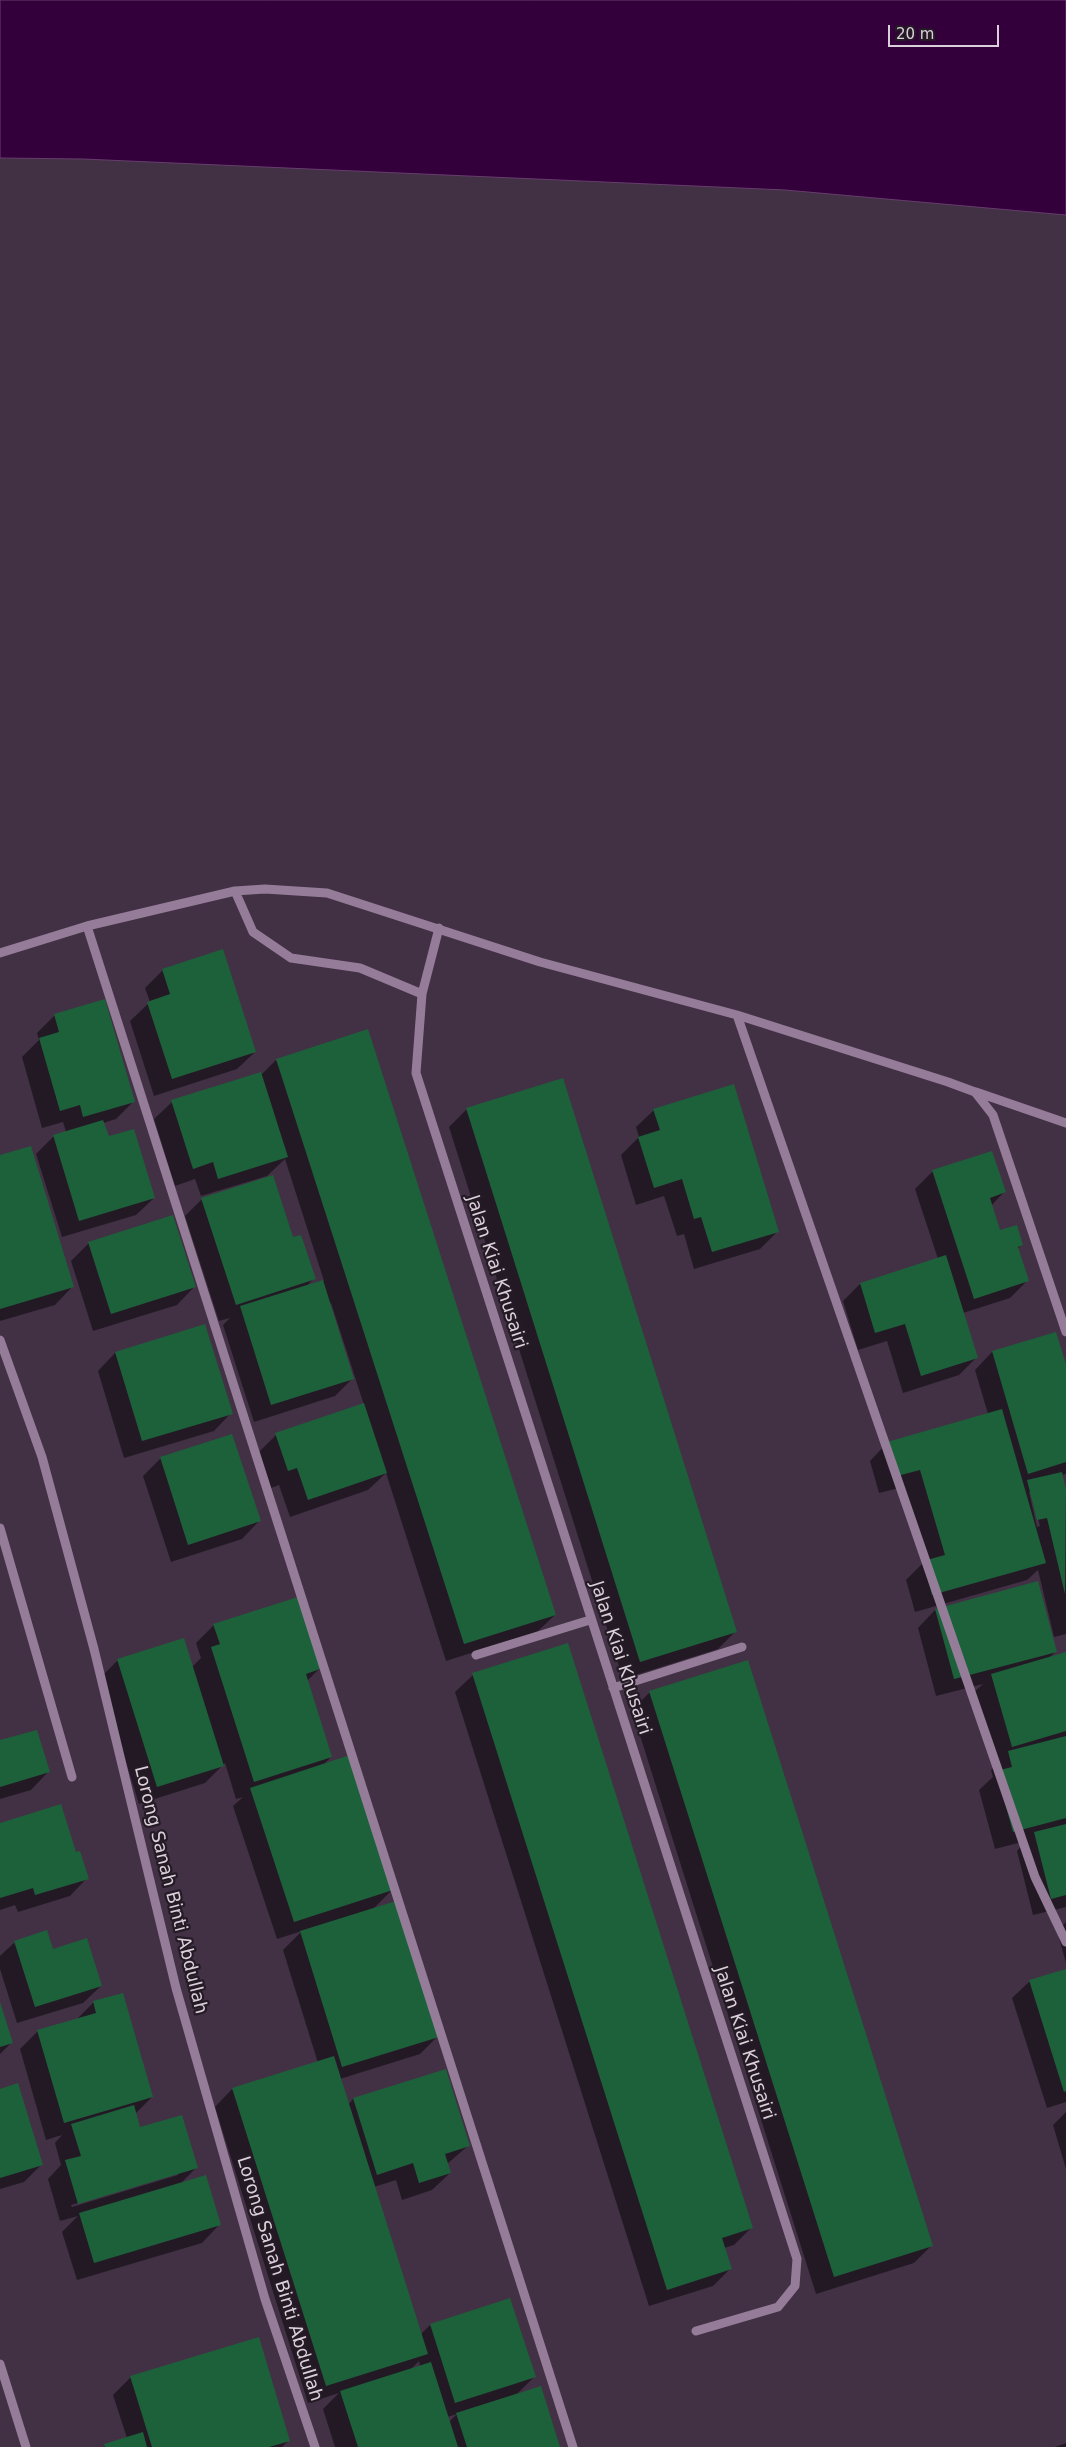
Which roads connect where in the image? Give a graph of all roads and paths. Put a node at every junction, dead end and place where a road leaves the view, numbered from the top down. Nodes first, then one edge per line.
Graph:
1 (235, 891) junction
2 (87, 926) junction
3 (439, 928) junction
4 (0, 953) edge
5 (422, 994) junction
6 (737, 1015) junction
7 (975, 1092) junction
8 (1066, 1123) edge
9 (1066, 1332) edge
10 (0, 1340) edge
11 (0, 1528) edge
12 (590, 1620) junction
13 (742, 1647) dead end
14 (476, 1655) dead end
15 (613, 1688) junction
16 (72, 1777) dead end
17 (1066, 1942) edge
18 (696, 2331) dead end
19 (0, 2364) edge
20 (26, 2447) edge
21 (315, 2447) edge
22 (574, 2447) edge

1 - 2 street
1 - 3 street
1 - 5 street
2 - 4 street
2 - 22 street
3 - 5 street, Jalan Kiai Khusairi
3 - 6 street
5 - 12 street, Jalan Kiai Khusairi
6 - 7 street
6 - 17 street
7 - 8 street
7 - 9 street
10 - 21 street, Lorong Sanah Binti Abdullah
11 - 16 street
12 - 14 street
12 - 15 street, Jalan Kiai Khusairi
13 - 15 street
15 - 18 street, Jalan Kiai Khusairi
19 - 20 street

